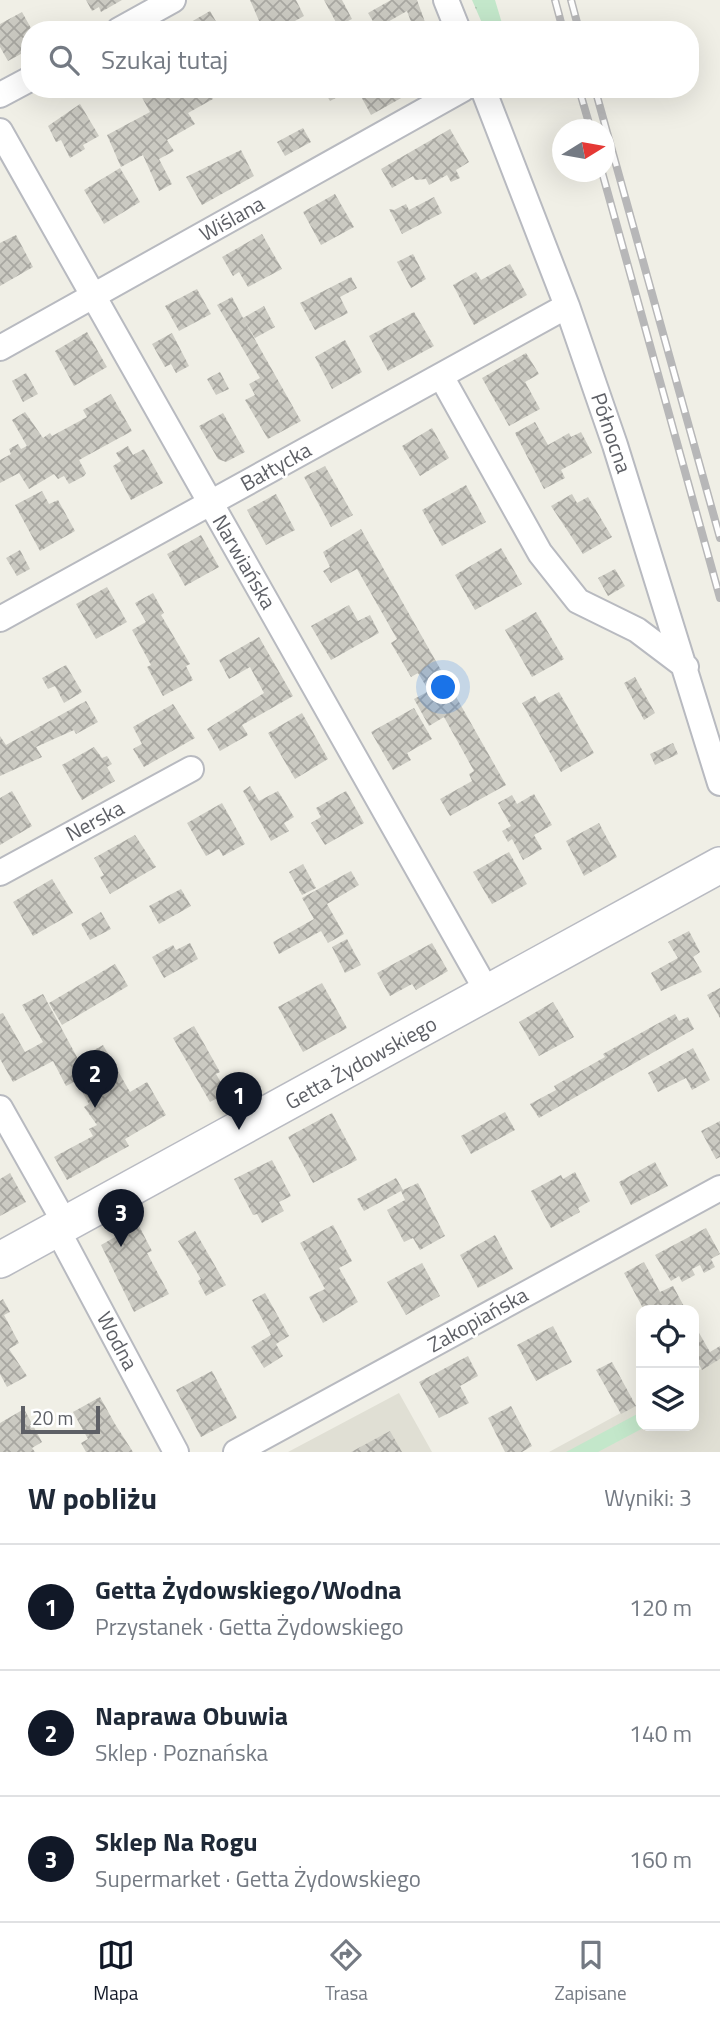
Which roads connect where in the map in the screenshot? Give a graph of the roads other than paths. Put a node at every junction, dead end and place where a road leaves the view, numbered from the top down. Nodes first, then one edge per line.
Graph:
1 (173, 0) edge
2 (446, 0) edge
3 (135, 21) edge
4 (454, 21) edge
5 (21, 84) edge
6 (0, 95) edge
7 (447, 98) edge
8 (486, 98) edge
9 (0, 131) edge
10 (94, 297) junction
11 (567, 306) junction
12 (0, 348) edge
13 (441, 376) junction
14 (210, 503) junction
15 (0, 619) edge
16 (685, 667) junction
17 (191, 769) dead end
18 (720, 783) edge
19 (720, 865) edge
20 (0, 873) edge
21 (488, 993) junction
22 (0, 1108) edge
23 (720, 1188) edge
24 (62, 1227) junction
25 (0, 1260) edge
26 (176, 1452) edge
27 (236, 1452) edge

1 - 3 street
2 - 4 street
5 - 6 street
7 - 10 street, Wiślana
8 - 11 street, Północna
9 - 10 street, Narwiańska
10 - 12 street, Wiślana
10 - 14 street, Narwiańska
11 - 13 street, Bałtycka
11 - 16 street, Północna
13 - 14 street, Bałtycka
13 - 16 street
14 - 15 street, Bałtycka
14 - 21 street, Narwiańska
16 - 18 street, Północna
17 - 20 street, Nerska
19 - 21 street, Getta Żydowskiego
21 - 24 street, Getta Żydowskiego
22 - 24 street, Wodna
23 - 27 street, Zakopiańska
24 - 25 street, Getta Żydowskiego
24 - 26 street, Wodna

